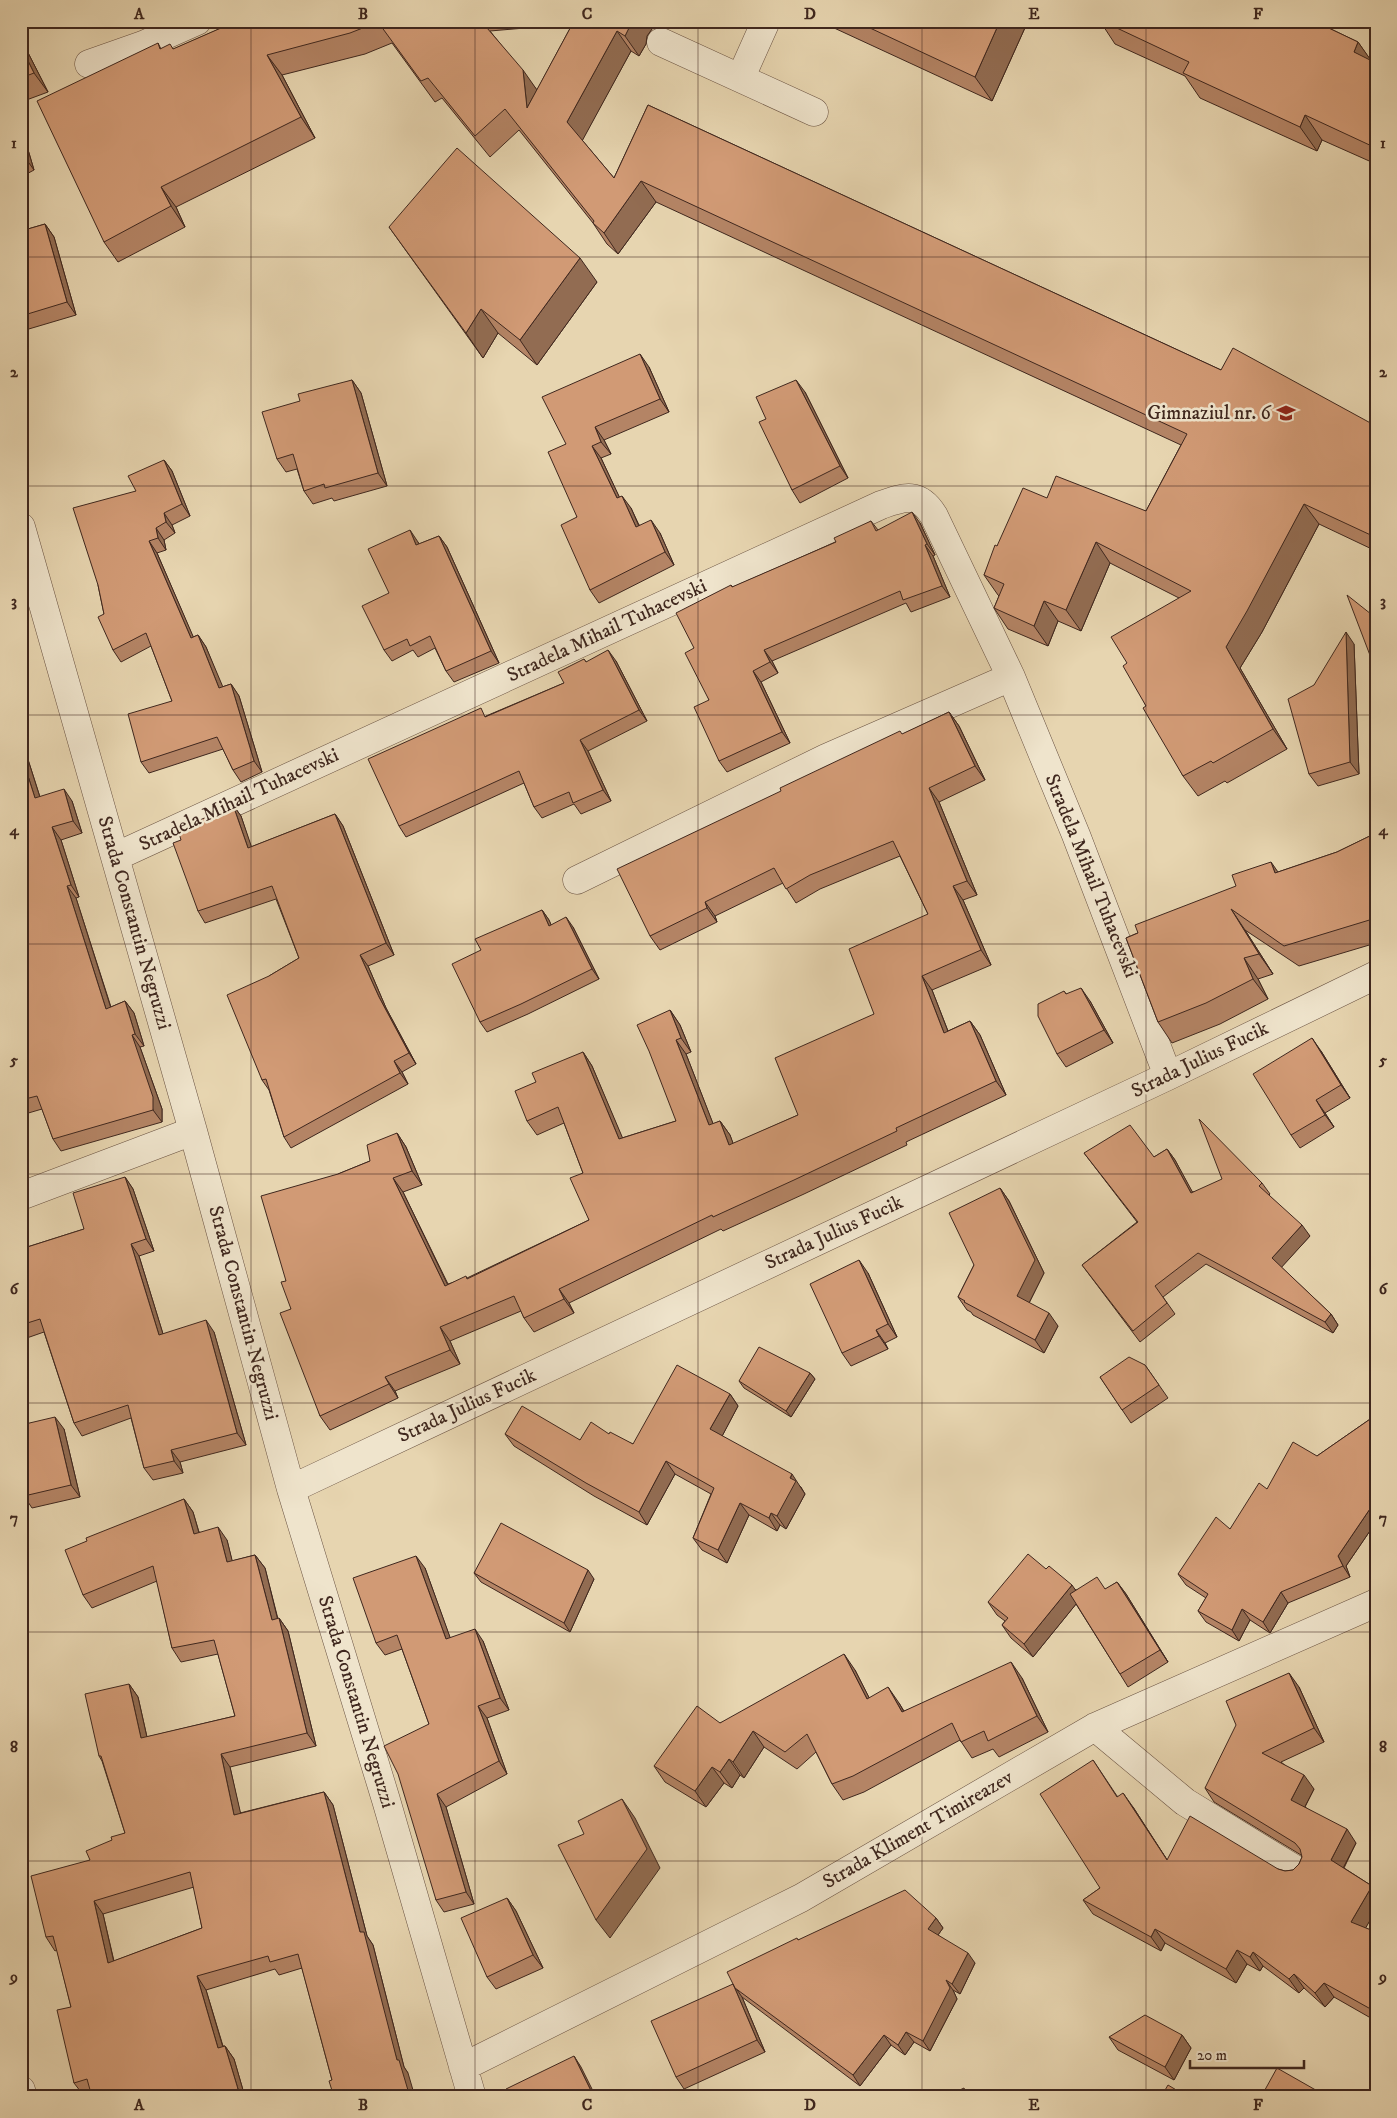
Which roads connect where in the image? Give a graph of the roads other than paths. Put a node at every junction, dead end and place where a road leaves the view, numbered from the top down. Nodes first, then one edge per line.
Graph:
1 (197, 21) edge
2 (766, 21) edge
3 (660, 42) dead end
4 (89, 64) dead end
5 (741, 77) junction
6 (814, 112) dead end
7 (21, 527) edge
8 (1012, 677) junction
9 (115, 857) junction
10 (577, 880) dead end
11 (1376, 975) edge
12 (1168, 1076) junction
13 (193, 1131) junction
14 (21, 1196) edge
15 (291, 1489) junction
16 (1376, 1603) edge
17 (1095, 1728) junction
18 (1296, 1870) edge
19 (463, 2067) junction
20 (21, 2090) edge
21 (23, 2097) edge
22 (472, 2097) edge

1 - 4 street
2 - 5 street
3 - 5 street
5 - 6 street
7 - 9 street, Strada Constantin Negruzzi
8 - 9 street, Stradela Mihail Tuhacevski
8 - 10 street
8 - 12 street, Stradela Mihail Tuhacevski
9 - 13 street, Strada Constantin Negruzzi
11 - 12 street, Strada Julius Fucik
12 - 15 street, Strada Julius Fucik
13 - 14 street
13 - 15 street, Strada Constantin Negruzzi
15 - 19 street, Strada Constantin Negruzzi
16 - 17 street, Strada Kliment Timireazev
17 - 18 street
17 - 19 street, Strada Kliment Timireazev
19 - 22 street, Strada Constantin Negruzzi
20 - 21 street

